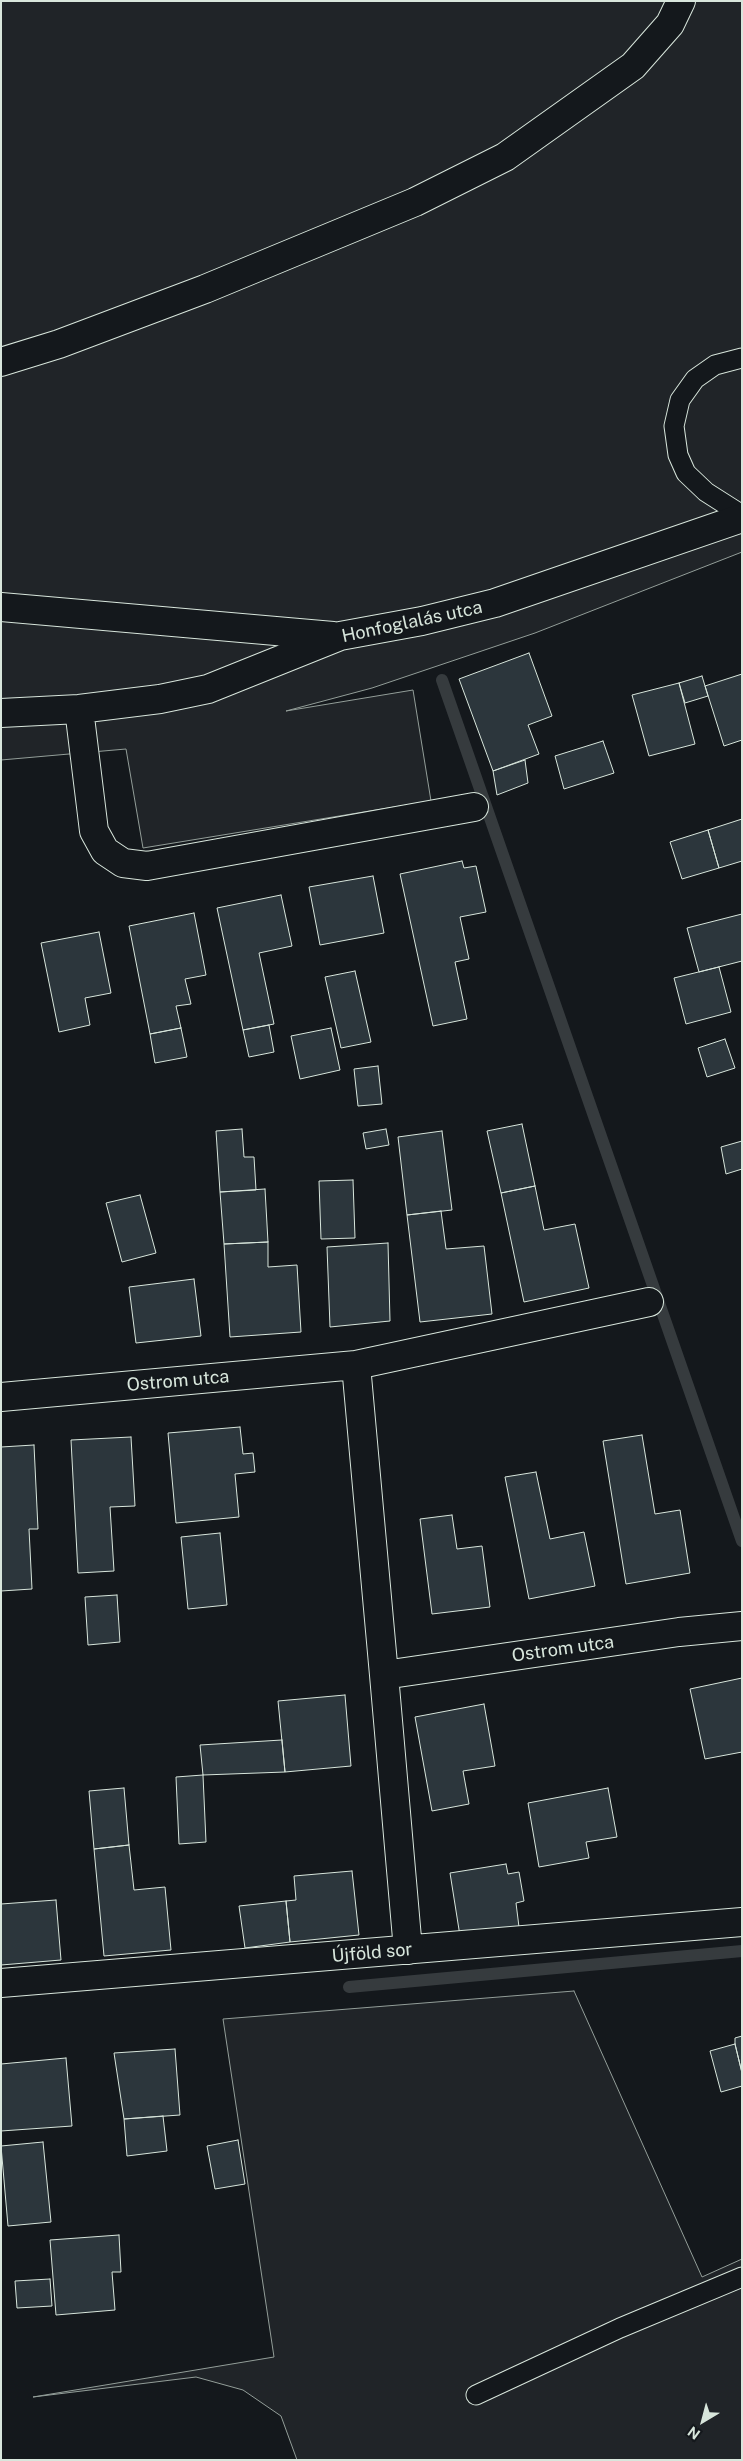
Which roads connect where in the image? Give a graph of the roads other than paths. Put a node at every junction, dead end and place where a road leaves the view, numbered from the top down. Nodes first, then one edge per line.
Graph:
1 (681, 1) edge
2 (742, 358) edge
3 (1, 362) edge
4 (742, 516) edge
5 (1, 607) edge
6 (340, 636) junction
7 (79, 709) junction
8 (1, 713) edge
9 (474, 807) dead end
10 (649, 1302) dead end
11 (356, 1365) junction
12 (1, 1397) edge
13 (742, 1626) edge
14 (384, 1675) junction
15 (742, 1922) edge
16 (408, 1950) junction
17 (1, 1983) edge
18 (742, 2277) edge
19 (476, 2394) dead end

1 - 3 street
2 - 4 lane
4 - 6 street, Honfoglalás utca
5 - 6 street
6 - 7 street, Honfoglalás utca
7 - 8 street, Honfoglalás utca
7 - 9 street
10 - 11 street, Ostrom utca
11 - 12 street, Ostrom utca
11 - 14 street
13 - 14 street, Ostrom utca
14 - 16 street
15 - 16 street, Újföld sor
16 - 17 street, Újföld sor
18 - 19 lane

